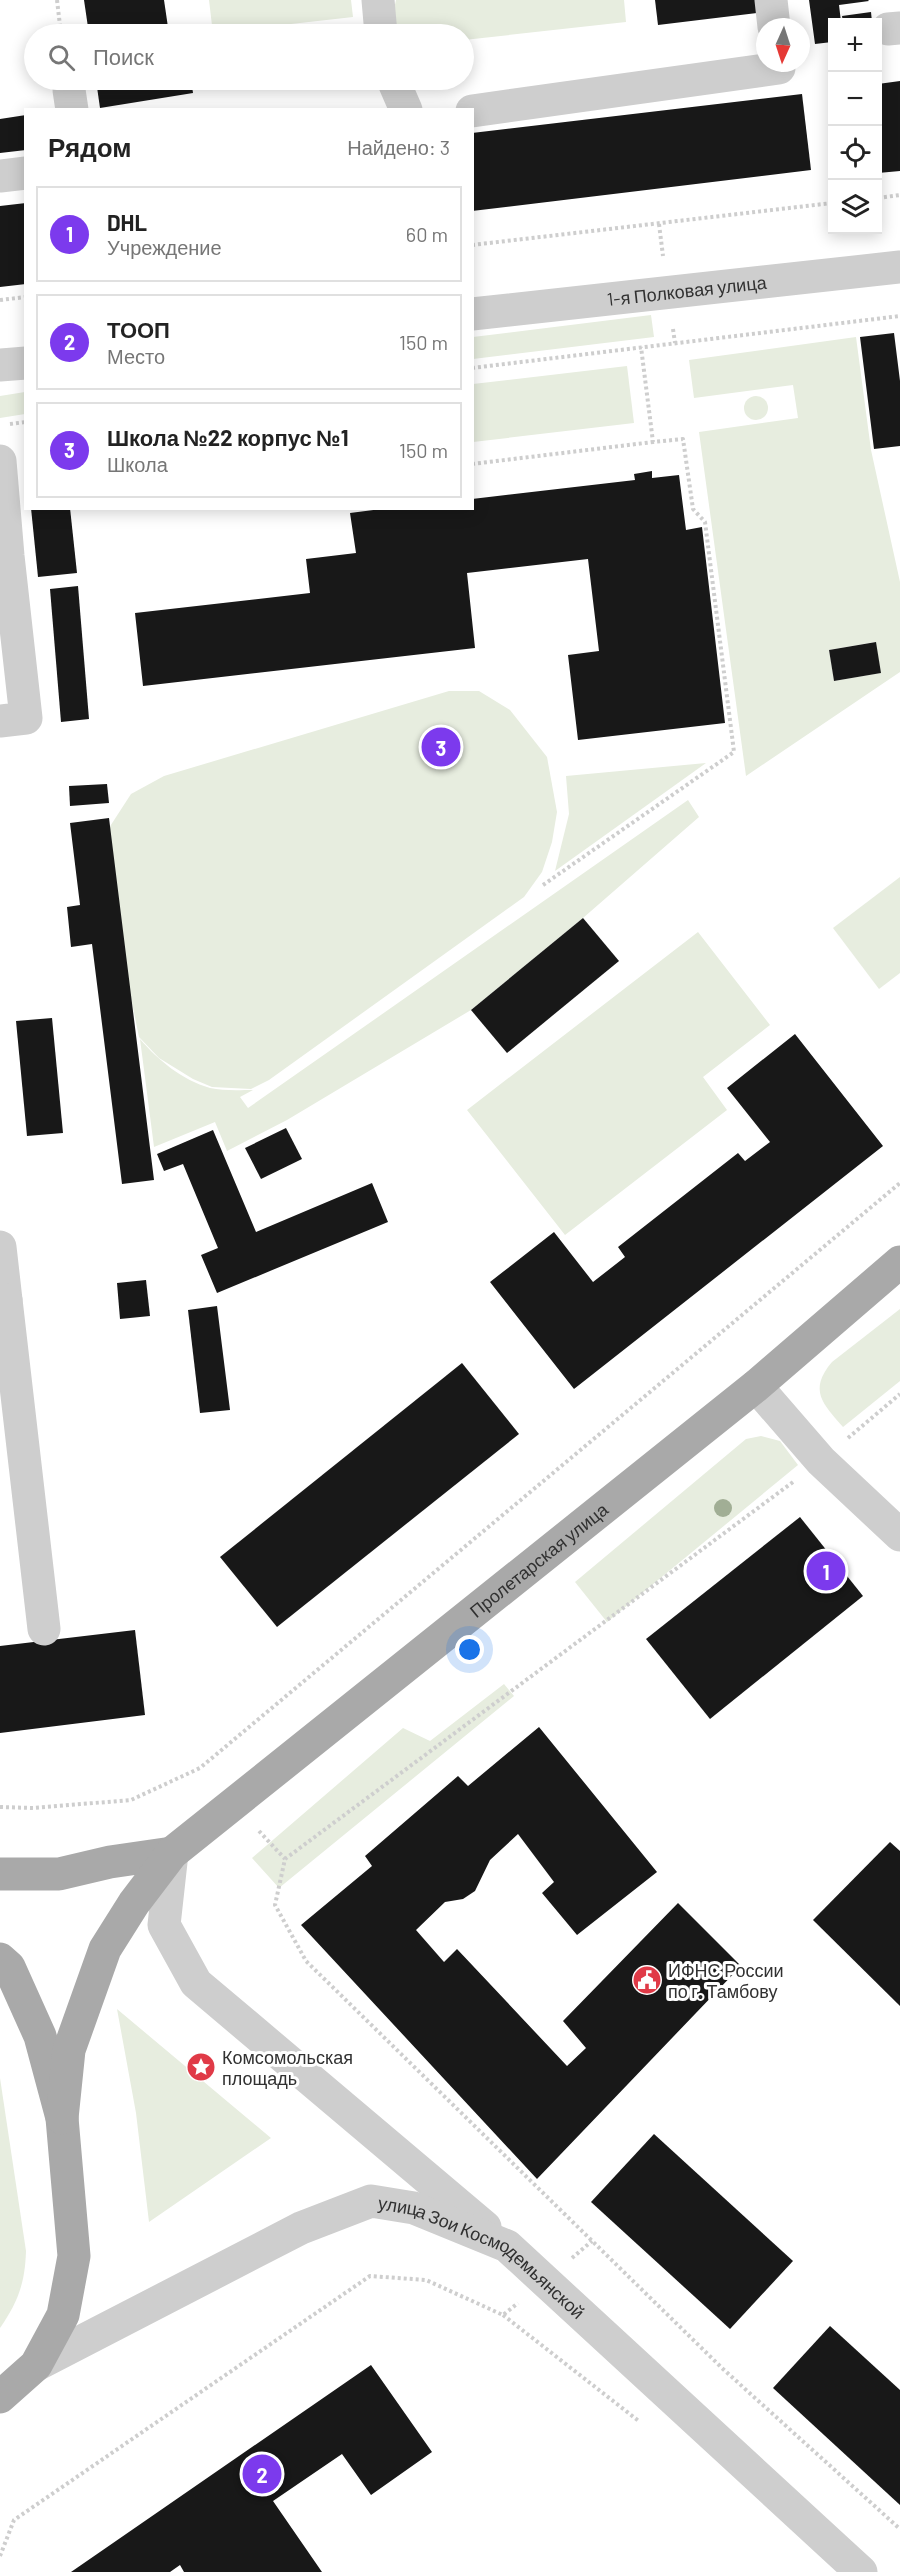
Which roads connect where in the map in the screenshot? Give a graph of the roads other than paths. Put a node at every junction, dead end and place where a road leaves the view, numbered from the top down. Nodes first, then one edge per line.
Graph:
1 (378, 0) edge
2 (771, 0) edge
3 (773, 18) edge
4 (380, 24) edge
5 (756, 71) edge
6 (397, 90) edge
7 (405, 108) edge
8 (474, 111) edge
9 (24, 173) edge
10 (0, 176) edge
11 (900, 267) edge
12 (474, 314) edge
13 (24, 363) edge
14 (0, 365) edge
15 (0, 462) edge
16 (0, 721) edge
17 (0, 1247) edge
18 (900, 1262) edge
19 (3, 1300) edge
20 (756, 1386) junction
21 (900, 1535) edge
22 (44, 1629) dead end
23 (172, 1853) junction
24 (0, 1874) edge
25 (0, 1959) edge
26 (62, 2118) junction
27 (507, 2246) junction
28 (36, 2365) junction
29 (0, 2397) edge
30 (861, 2572) edge

1 - 4 street
2 - 3 street
5 - 8 street
6 - 7 street
9 - 10 street
11 - 12 street, 1-я Полковая улица
13 - 14 street
15 - 16 street
17 - 19 street
18 - 20 main road, Пролетарская улица
19 - 22 street
20 - 21 street
20 - 23 main road, Пролетарская улица
23 - 24 main road
23 - 26 main road, Пролетарская улица
23 - 27 street
25 - 26 main road
26 - 28 main road
27 - 28 street, улица Зои Космодемьянской
27 - 30 street, улица Зои Космодемьянской
28 - 29 main road

